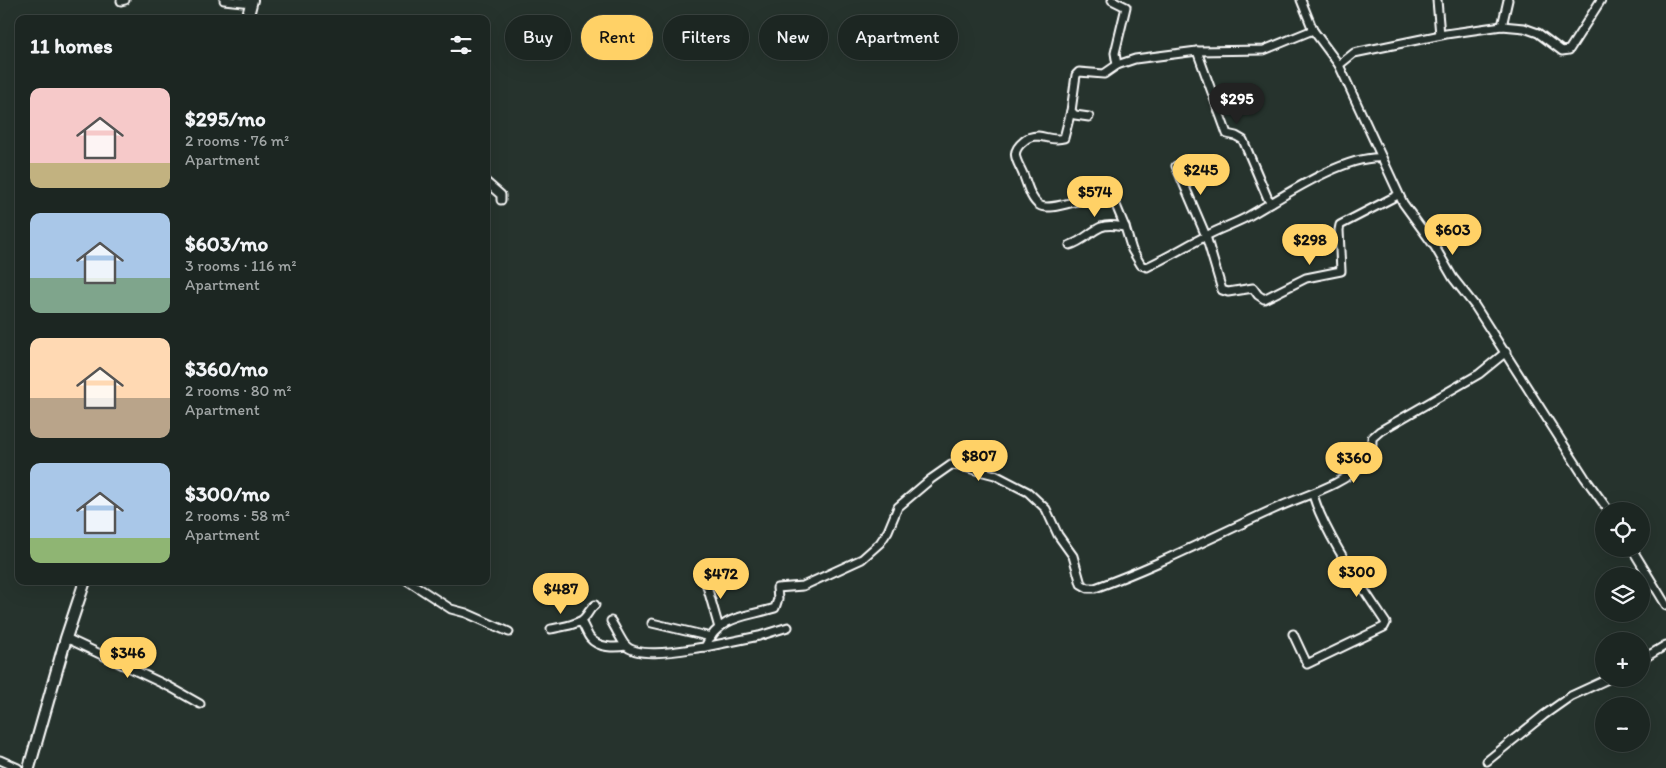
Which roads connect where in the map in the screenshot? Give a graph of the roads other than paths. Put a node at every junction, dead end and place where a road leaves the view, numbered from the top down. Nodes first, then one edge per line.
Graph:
1 (224, 0) edge
2 (1112, 0) edge
3 (1301, 0) edge
4 (1437, 0) edge
5 (1508, 0) edge
6 (1601, 0) edge
7 (252, 1) edge
8 (248, 15) edge
9 (1502, 26) junction
10 (1313, 30) junction
11 (1440, 35) junction
12 (1197, 51) junction
13 (1116, 65) junction
14 (1339, 65) junction
15 (1071, 111) junction
16 (1090, 117) dead end
17 (1382, 158) junction
18 (1176, 166) dead end
19 (490, 185) edge
20 (1398, 195) junction
21 (501, 200) dead end
22 (1272, 202) junction
23 (1125, 227) junction
24 (1206, 236) junction
25 (1070, 245) dead end
26 (1506, 352) junction
27 (1312, 495) junction
28 (1603, 502) edge
29 (1637, 557) edge
30 (706, 572) dead end
31 (85, 585) edge
32 (414, 585) edge
33 (595, 605) dead end
34 (1666, 605) edge
35 (611, 621) dead end
36 (578, 622) junction
37 (652, 623) dead end
38 (788, 627) dead end
39 (719, 628) junction
40 (551, 629) dead end
41 (509, 632) dead end
42 (1293, 634) dead end
43 (711, 637) junction
44 (66, 638) junction
45 (626, 646) junction
46 (1666, 646) edge
47 (706, 647) junction
48 (1650, 655) edge
49 (1595, 686) edge
50 (200, 704) dead end
51 (0, 760) edge
52 (1487, 761) dead end
53 (18, 768) edge
54 (29, 768) edge

1 - 7 street
2 - 13 street
3 - 10 street
4 - 11 street
5 - 9 street
6 - 9 street
7 - 8 street
9 - 11 street
10 - 12 street
10 - 14 street
11 - 14 street
12 - 13 street
12 - 22 street
13 - 15 street
14 - 17 street
15 - 16 street
15 - 23 street
17 - 20 street
17 - 22 street
18 - 24 street
19 - 21 street
20 - 24 street
20 - 26 street
22 - 24 street
23 - 24 street
23 - 25 street
26 - 27 street
26 - 28 street
27 - 39 street
27 - 42 street
29 - 34 street
30 - 39 street
31 - 44 street
32 - 41 street
33 - 36 street
35 - 45 street
36 - 40 street
36 - 45 street
37 - 43 street
38 - 47 street
39 - 43 street
43 - 47 street
44 - 50 street
44 - 54 street
45 - 47 street
46 - 48 street
49 - 52 street
51 - 53 street

